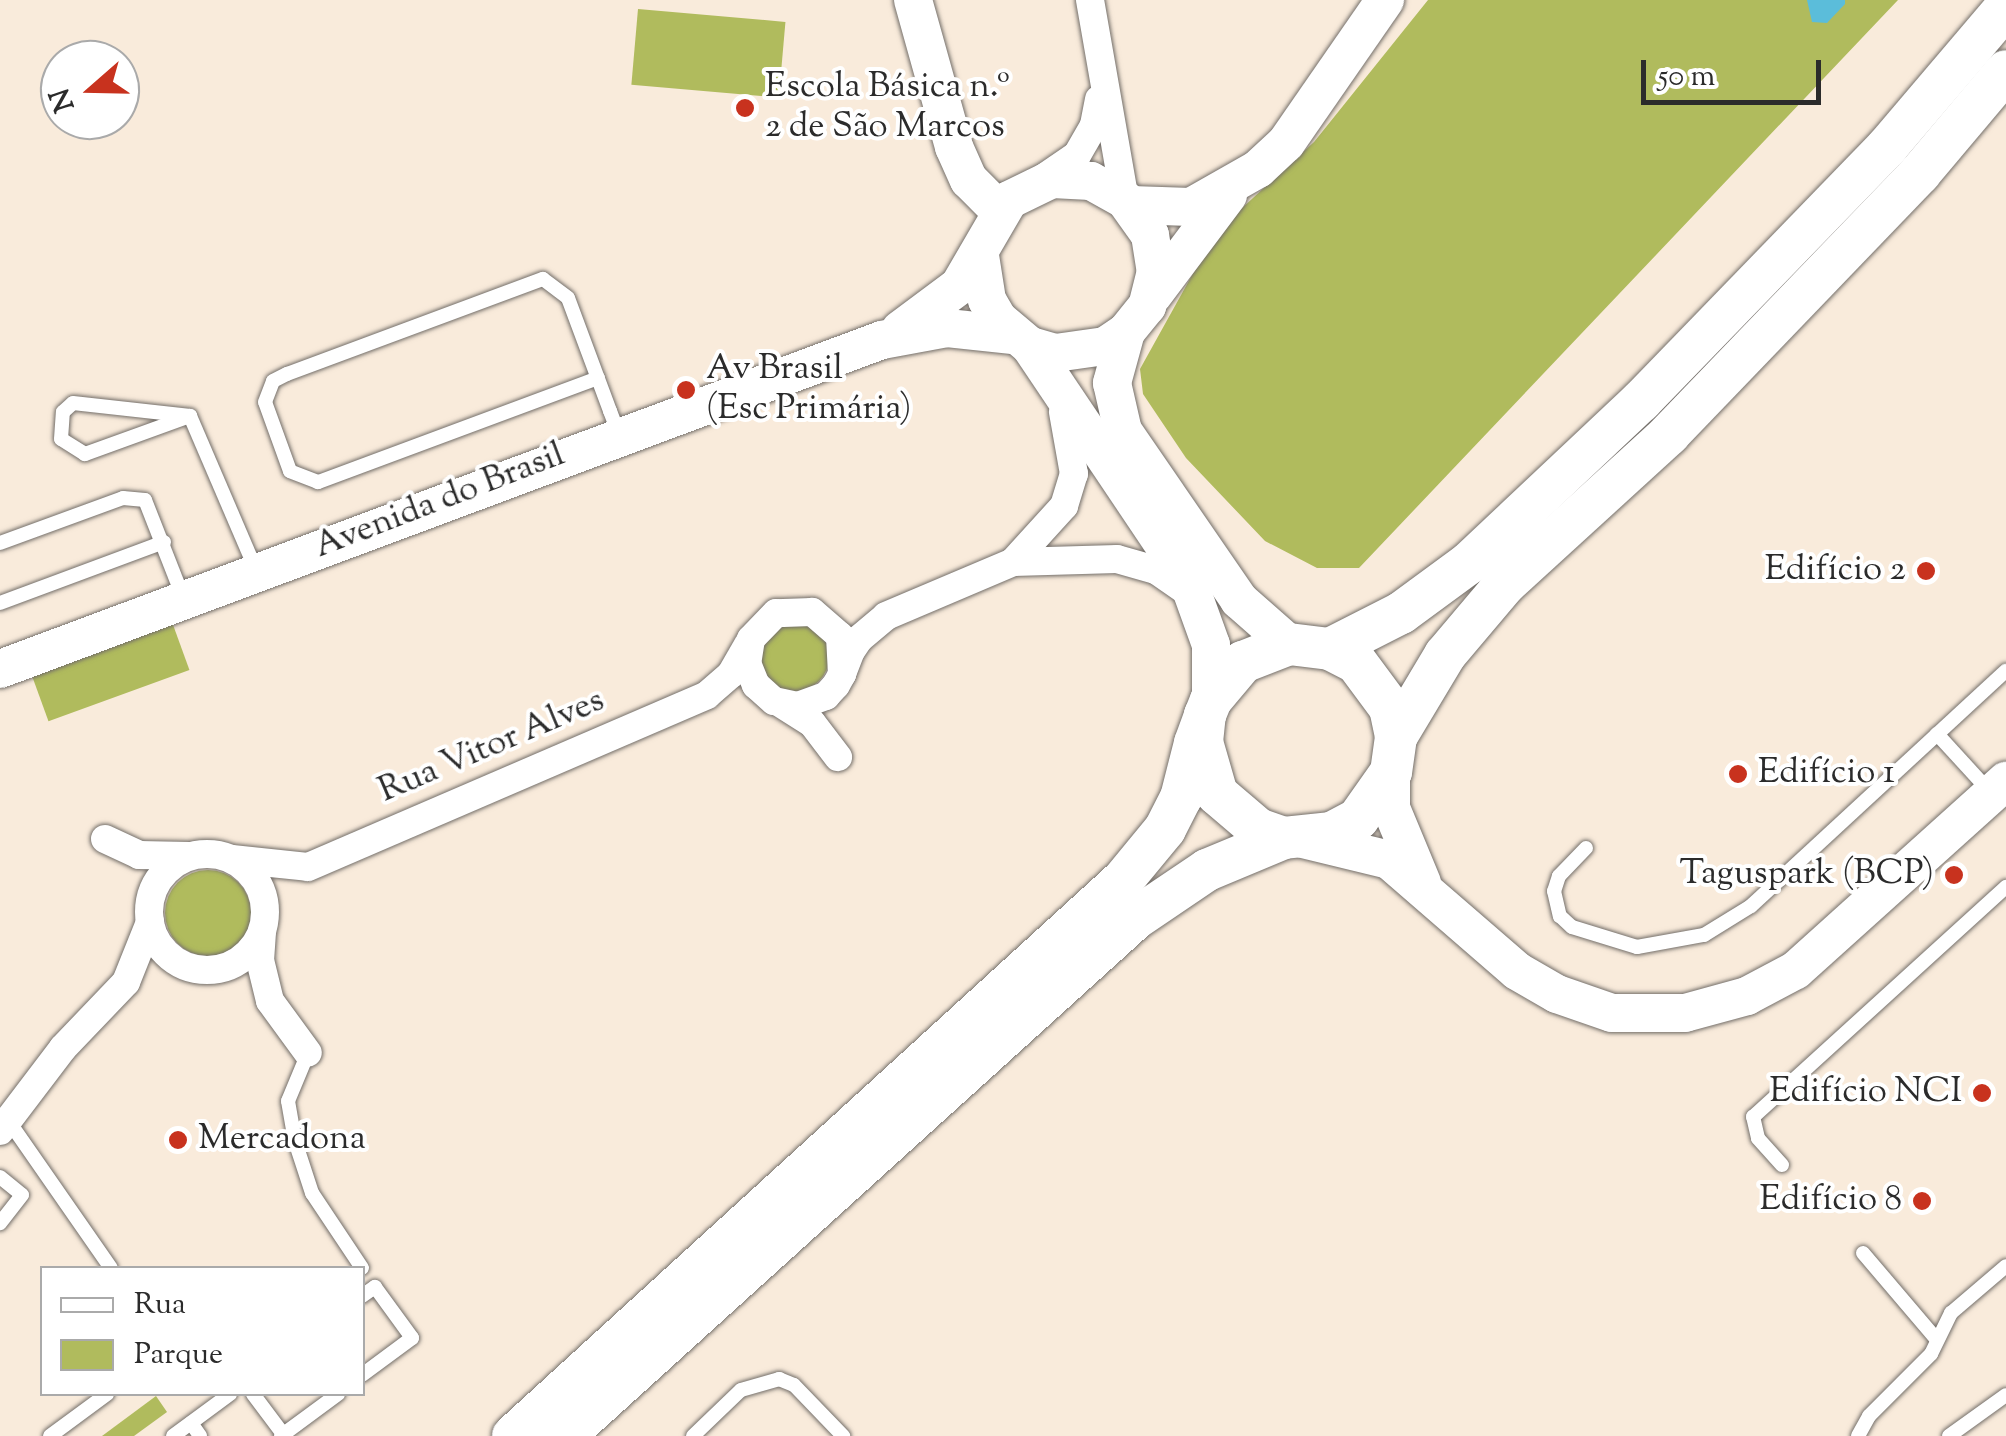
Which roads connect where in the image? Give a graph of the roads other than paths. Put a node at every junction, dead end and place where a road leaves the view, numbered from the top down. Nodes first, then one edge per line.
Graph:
1 (913, 0) edge
2 (1090, 0) edge
3 (1385, 0) edge
4 (2006, 7) edge
5 (2006, 71) edge
6 (1104, 73) junction
7 (1242, 182) junction
8 (1034, 185) junction
9 (1128, 202) junction
10 (1000, 210) junction
11 (980, 256) junction
12 (1136, 319) junction
13 (882, 340) junction
14 (1029, 348) junction
15 (598, 378) junction
16 (190, 416) junction
17 (619, 434) junction
18 (164, 542) junction
19 (0, 543) edge
20 (1014, 562) junction
21 (257, 571) junction
22 (1195, 598) junction
23 (184, 599) junction
24 (0, 603) edge
25 (812, 612) junction
26 (886, 616) junction
27 (750, 639) junction
28 (1309, 647) junction
29 (0, 669) edge
30 (2006, 671) edge
31 (839, 680) junction
32 (707, 695) junction
33 (778, 703) junction
34 (1208, 708) junction
35 (1937, 734) junction
36 (1393, 755) junction
37 (1999, 787) edge
38 (1294, 838) junction
39 (1586, 848) dead end
40 (190, 856) junction
41 (232, 859) junction
42 (308, 868) junction
43 (1424, 885) junction
44 (2006, 887) edge
45 (150, 914) junction
46 (263, 924) junction
47 (203, 970) junction
48 (126, 982) junction
49 (270, 1001) junction
50 (308, 1053) joint
51 (4, 1126) edge
52 (1782, 1165) dead end
53 (0, 1177) edge
54 (0, 1223) edge
55 (1863, 1253) dead end
56 (110, 1266) edge
57 (360, 1266) edge
58 (2006, 1266) edge
59 (369, 1291) edge
60 (1938, 1340) junction
61 (365, 1374) edge
62 (2006, 1395) edge
63 (104, 1396) edge
64 (255, 1396) edge
65 (335, 1396) edge
66 (210, 1399) edge
67 (191, 1423) junction
68 (282, 1435) edge
69 (50, 1436) edge
70 (173, 1436) edge
71 (200, 1436) edge
72 (513, 1436) edge
73 (564, 1436) edge
74 (693, 1436) edge
75 (843, 1436) edge
76 (1858, 1436) edge
77 (1949, 1436) edge

1 - 10 street
2 - 6 street
3 - 7 street
4 - 28 main road
5 - 36 main road
6 - 8 street
6 - 9 street
7 - 9 street
7 - 12 street
8 - 9 street
8 - 10 street
9 - 12 street
10 - 11 street, Avenida do Brasil
11 - 13 street, Avenida do Brasil
11 - 14 street
12 - 14 street
12 - 28 street
13 - 14 street, Avenida do Brasil
13 - 17 street, Avenida do Brasil
14 - 20 street, Rua Vitor Alves
14 - 22 street
15 - 15 lane
15 - 17 lane
16 - 16 lane
16 - 21 lane
17 - 21 street, Avenida do Brasil
18 - 19 lane
18 - 23 lane
18 - 24 lane
20 - 22 street, Rua Vitor Alves
20 - 26 street, Rua Vitor Alves
21 - 23 street, Avenida do Brasil
22 - 34 street
23 - 29 street, Avenida do Brasil
25 - 26 street, Rua Vitor Alves
25 - 27 street, Rua Vitor Alves
25 - 31 street
26 - 31 street, Rua Vitor Alves
27 - 32 street, Rua Vitor Alves
27 - 33 street
28 - 34 main road
28 - 36 main road
30 - 35 lane
31 - 33 street, Rua Vitor Alves
31 - 33 street
32 - 33 street, Rua Vitor Alves
32 - 42 street, Rua Vitor Alves
34 - 38 main road
34 - 72 main road
35 - 37 lane
35 - 39 lane
36 - 38 main road
36 - 43 street
37 - 43 street
38 - 43 street
38 - 73 main road
40 - 41 street
40 - 45 street
40 - 45 street
41 - 42 street
41 - 46 street
42 - 46 street, Rua Vitor Alves
44 - 52 lane
45 - 47 street
45 - 48 street
46 - 47 street, Rua Vitor Alves
46 - 49 street
47 - 48 street, Rua Vitor Alves
47 - 49 street
48 - 51 street
49 - 50 street
50 - 57 lane
51 - 56 lane
53 - 54 lane
55 - 60 lane
58 - 60 lane
59 - 61 lane
60 - 76 lane
62 - 77 lane
63 - 69 lane
64 - 68 lane
65 - 68 lane
66 - 67 lane
67 - 70 lane
67 - 71 lane
74 - 75 lane

